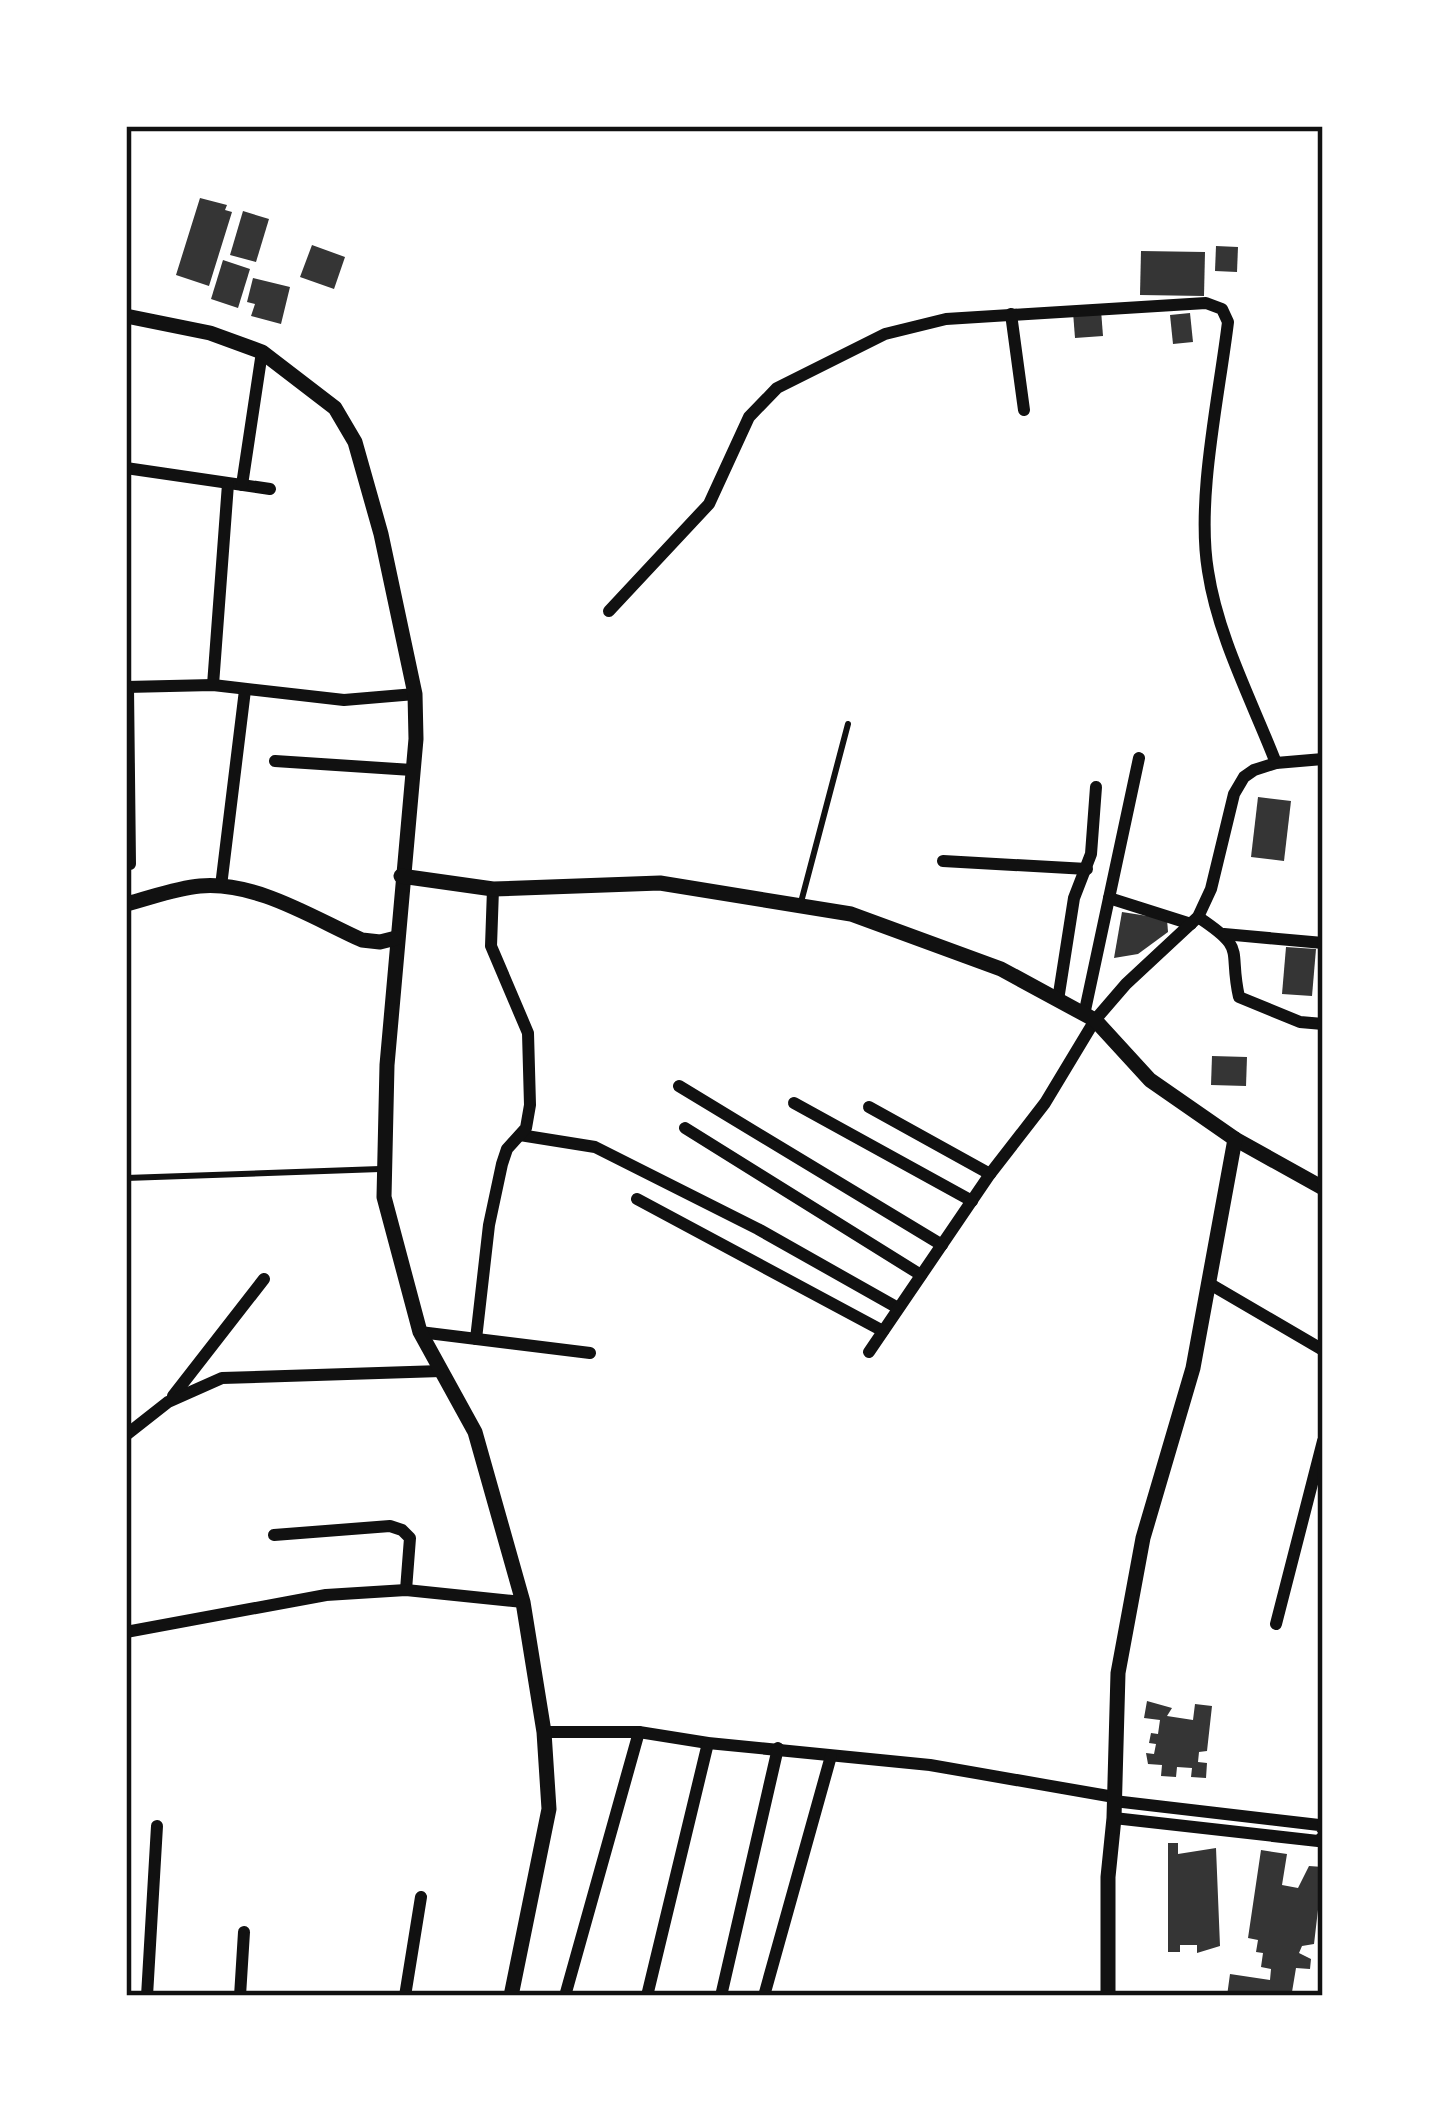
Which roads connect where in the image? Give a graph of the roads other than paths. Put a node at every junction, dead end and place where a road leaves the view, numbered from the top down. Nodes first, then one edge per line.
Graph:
1 (1011, 314) junction
2 (126, 316) edge
3 (262, 352) junction
4 (1024, 410) dead end
5 (126, 468) edge
6 (235, 485) junction
7 (270, 489) dead end
8 (609, 611) dead end
9 (213, 685) junction
10 (127, 687) edge
11 (245, 690) junction
12 (416, 694) junction
13 (848, 724) dead end
14 (1139, 758) dead end
15 (1323, 759) edge
16 (275, 761) dead end
17 (1276, 763) junction
18 (412, 770) junction
19 (1096, 787) dead end
20 (943, 861) dead end
21 (130, 864) dead end
22 (1088, 868) junction
23 (401, 876) junction
24 (221, 886) junction
25 (493, 890) junction
26 (1109, 898) junction
27 (126, 904) edge
28 (800, 905) junction
29 (1194, 920) junction
30 (1224, 934) junction
31 (396, 938) junction
32 (1323, 944) edge
33 (1058, 1000) junction
34 (1089, 1017) junction
35 (1323, 1024) edge
36 (679, 1086) dead end
37 (794, 1102) dead end
38 (869, 1107) dead end
39 (685, 1128) dead end
40 (520, 1135) junction
41 (1235, 1139) junction
42 (385, 1169) junction
43 (990, 1174) junction
44 (126, 1178) edge
45 (1323, 1188) edge
46 (637, 1199) dead end
47 (972, 1201) junction
48 (942, 1245) junction
49 (921, 1275) junction
50 (264, 1279) dead end
51 (1210, 1284) junction
52 (898, 1308) junction
53 (883, 1331) junction
54 (420, 1332) junction
55 (476, 1339) junction
56 (1323, 1350) edge
57 (868, 1352) dead end
58 (590, 1353) dead end
59 (441, 1371) junction
60 (168, 1402) junction
61 (126, 1435) edge
62 (1323, 1441) edge
63 (274, 1535) dead end
64 (406, 1590) junction
65 (523, 1601) junction
66 (1276, 1624) dead end
67 (126, 1632) edge
68 (544, 1732) junction
69 (638, 1732) junction
70 (708, 1743) junction
71 (778, 1748) junction
72 (830, 1756) junction
73 (1114, 1806) junction
74 (157, 1826) dead end
75 (1323, 1833) edge
76 (421, 1897) dead end
77 (244, 1932) dead end
78 (147, 1996) edge
79 (240, 1996) edge
80 (405, 1996) edge
81 (511, 1996) edge
82 (565, 1996) edge
83 (647, 1996) edge
84 (722, 1996) edge
85 (764, 1996) edge
86 (1108, 1996) edge

1 - 4 street
1 - 8 street
1 - 17 street
2 - 3 street
3 - 6 street
3 - 12 street
5 - 6 street
6 - 7 street
6 - 9 street
9 - 10 street
9 - 11 street
10 - 21 street
11 - 12 street
11 - 24 street
12 - 18 street
13 - 28 lane
14 - 26 street
15 - 17 street
16 - 18 street
17 - 29 street
18 - 23 street
19 - 22 street
20 - 22 street
22 - 33 street
23 - 25 street
23 - 31 street
24 - 27 street
24 - 31 street
25 - 28 street
25 - 40 street
26 - 29 street
26 - 34 street
28 - 33 street
29 - 30 street
29 - 34 street
30 - 32 street
30 - 35 street
31 - 42 street
33 - 34 street
34 - 41 street
34 - 43 street
36 - 48 street
37 - 47 street
38 - 43 street
39 - 49 street
40 - 52 street
40 - 55 street
41 - 45 street
41 - 51 street
42 - 44 lane
42 - 54 street
43 - 47 street
46 - 53 street
47 - 48 street
48 - 49 street
49 - 52 street
50 - 60 street
51 - 56 street
51 - 73 street
52 - 53 street
53 - 57 street
54 - 55 street
54 - 59 street
55 - 58 street
59 - 60 street
59 - 65 street
60 - 61 street
62 - 66 street
63 - 64 street
64 - 65 street
64 - 67 street
65 - 68 street
68 - 69 street
68 - 81 street
69 - 70 street
69 - 82 street
70 - 71 street
70 - 83 street
71 - 72 street
71 - 84 street
72 - 73 street
72 - 85 street
73 - 75 street
73 - 86 street
74 - 78 street
76 - 80 street
77 - 79 street

